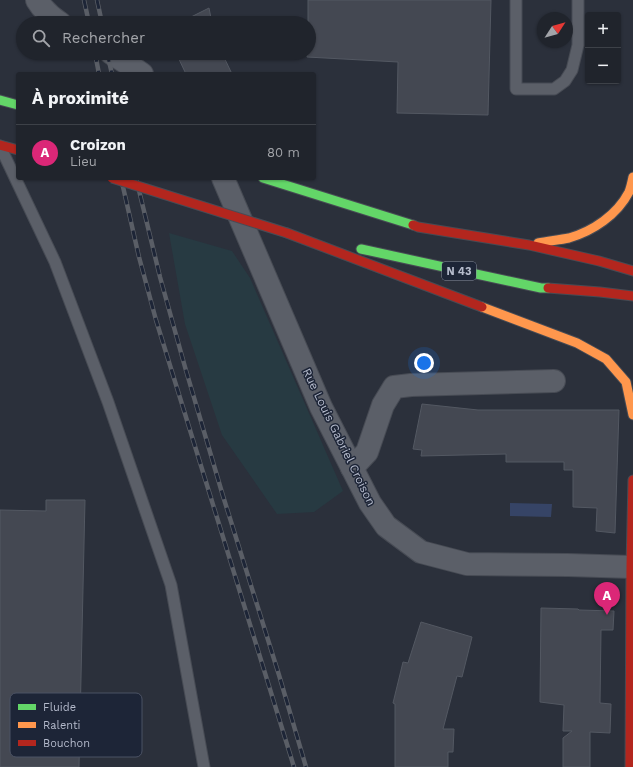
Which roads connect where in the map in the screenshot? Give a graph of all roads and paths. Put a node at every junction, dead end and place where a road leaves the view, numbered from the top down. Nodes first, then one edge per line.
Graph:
1 (37, 0) edge
2 (516, 0) edge
3 (578, 0) edge
4 (51, 16) edge
5 (122, 60) edge
6 (139, 72) edge
7 (0, 100) edge
8 (16, 104) edge
9 (0, 145) edge
10 (16, 149) edge
11 (633, 177) edge
12 (16, 179) edge
13 (16, 180) edge
14 (118, 180) edge
15 (224, 180) edge
16 (270, 180) edge
17 (287, 233) junction
18 (528, 245) junction
19 (633, 271) edge
20 (633, 296) edge
21 (554, 381) dead end
22 (633, 415) edge
23 (352, 468) junction
24 (633, 480) edge
25 (631, 567) junction
26 (204, 767) edge
27 (630, 767) edge

1 - 4 street
2 - 3 lane
5 - 6 street
7 - 8 main road
9 - 10 main road
9 - 12 lane
11 - 18 main road
13 - 26 lane
14 - 17 main road, N 43, bridge
15 - 23 street, Rue Louis Gabriel Croison
16 - 18 main road
17 - 20 main road, N 43
17 - 22 main road
18 - 19 main road
21 - 23 street
23 - 25 street, Rue Louis Gabriel Croison
24 - 25 main road
25 - 27 main road

